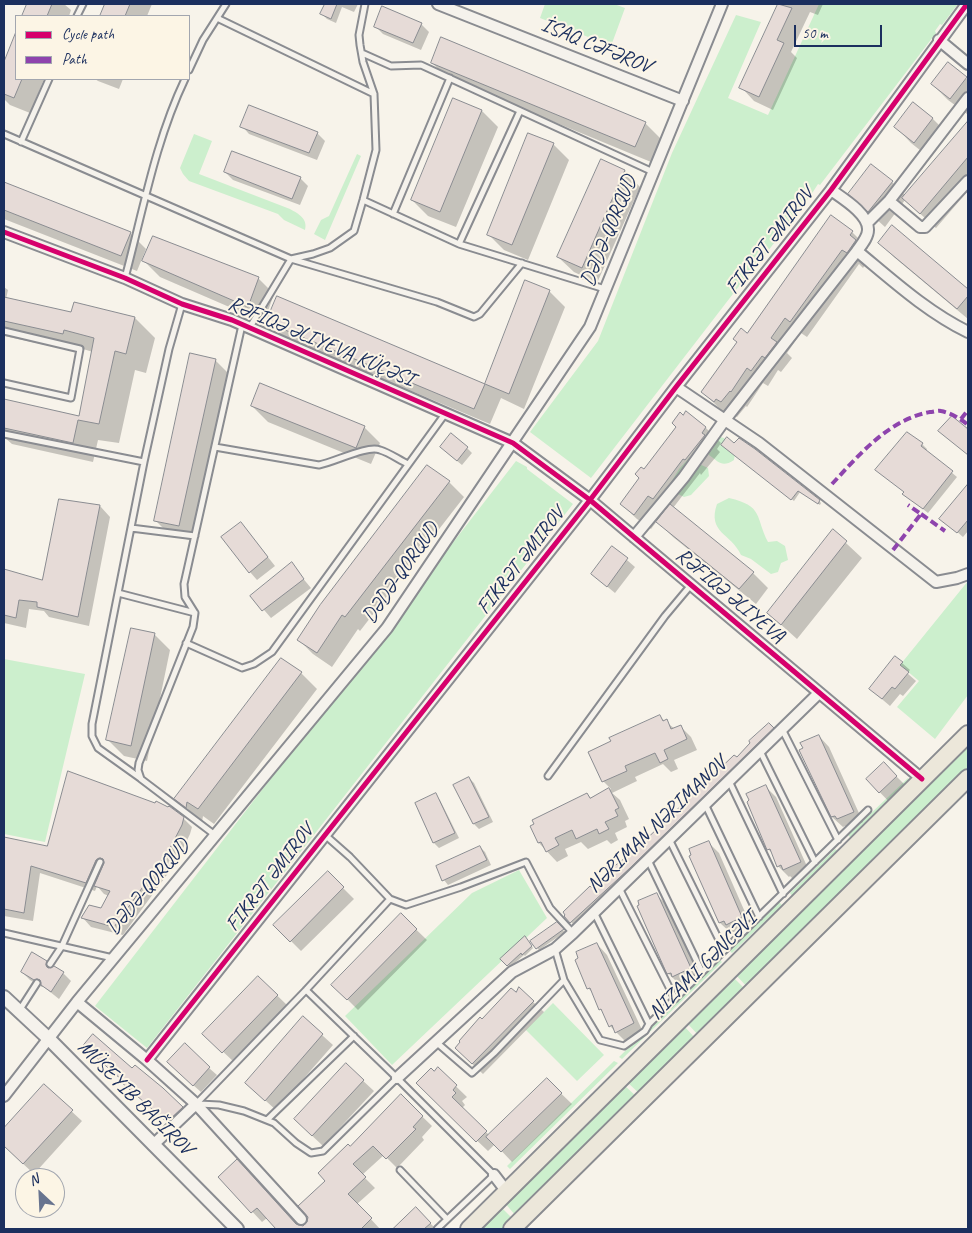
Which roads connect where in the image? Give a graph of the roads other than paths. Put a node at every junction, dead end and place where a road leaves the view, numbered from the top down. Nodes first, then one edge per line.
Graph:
1 (226, 4) edge
2 (365, 4) edge
3 (438, 4) edge
4 (722, 4) edge
5 (967, 4) edge
6 (217, 18) junction
7 (939, 40) junction
8 (362, 53) junction
9 (968, 64) edge
10 (190, 68) edge
11 (450, 78) junction
12 (49, 80) edge
13 (184, 80) edge
14 (374, 94) junction
15 (968, 98) edge
16 (683, 101) junction
17 (520, 111) junction
18 (4, 134) edge
19 (21, 142) junction
20 (654, 172) junction
21 (968, 181) edge
22 (831, 190) junction
23 (147, 195) junction
24 (363, 200) junction
25 (889, 201) junction
26 (393, 214) junction
27 (867, 223) junction
28 (4, 232) edge
29 (459, 244) junction
30 (858, 251) junction
31 (291, 259) junction
32 (522, 263) junction
33 (125, 278) junction
34 (605, 289) junction
35 (182, 304) junction
36 (246, 326) junction
37 (4, 331) edge
38 (968, 332) edge
39 (4, 383) edge
40 (676, 387) junction
41 (446, 413) junction
42 (724, 421) junction
43 (4, 434) edge
44 (513, 443) junction
45 (215, 447) junction
46 (144, 462) junction
47 (408, 464) junction
48 (590, 500) junction
49 (131, 528) junction
50 (195, 536) junction
51 (634, 537) junction
52 (968, 574) edge
53 (691, 584) junction
54 (118, 593) junction
55 (195, 613) junction
56 (186, 643) junction
57 (819, 693) junction
58 (782, 729) junction
59 (968, 734) edge
60 (760, 750) junction
61 (548, 776) dead end
62 (968, 778) edge
63 (141, 779) junction
64 (922, 779) junction
65 (728, 781) junction
66 (705, 804) junction
67 (868, 810) dead end
68 (325, 834) junction
69 (215, 835) junction
70 (669, 839) junction
71 (838, 840) junction
72 (648, 859) junction
73 (100, 862) dead end
74 (815, 862) junction
75 (619, 887) junction
76 (783, 894) junction
77 (390, 899) junction
78 (594, 911) junction
79 (759, 917) junction
80 (4, 933) edge
81 (573, 933) junction
82 (62, 946) junction
83 (555, 949) junction
84 (724, 950) junction
85 (114, 958) junction
86 (50, 964) dead end
87 (702, 972) junction
88 (564, 980) junction
89 (37, 983) dead end
90 (306, 990) junction
91 (4, 996) edge
92 (675, 998) junction
93 (77, 1002) junction
94 (18, 1012) junction
95 (649, 1024) junction
96 (354, 1036) junction
97 (48, 1039) junction
98 (436, 1042) junction
99 (147, 1060) junction
100 (397, 1078) junction
101 (4, 1096) edge
102 (196, 1104) junction
103 (267, 1120) junction
104 (153, 1145) junction
105 (400, 1170) dead end
106 (494, 1175) junction
107 (507, 1192) junction
108 (447, 1219) junction
109 (301, 1220) dead end
110 (236, 1229) edge
111 (437, 1229) edge
112 (469, 1229) edge
113 (512, 1229) edge

1 - 6 lane
2 - 8 lane
3 - 16 street, İSAQ CƏFƏROV
4 - 16 street, DƏDƏ-QORQUD
5 - 7 street, FIKRƏT ƏMIROV
6 - 10 lane
6 - 14 lane
7 - 9 street
7 - 22 street, FIKRƏT ƏMIROV
8 - 11 lane
8 - 14 lane
11 - 17 lane
11 - 26 lane
12 - 19 lane
13 - 23 lane
14 - 24 lane
15 - 25 street
16 - 20 street, DƏDƏ-QORQUD
17 - 20 lane
17 - 29 lane
18 - 19 lane
19 - 23 lane
20 - 34 street, DƏDƏ-QORQUD
21 - 25 street
22 - 27 street
22 - 40 street, FIKRƏT ƏMIROV
23 - 31 lane
23 - 33 lane
24 - 26 lane
24 - 31 lane
25 - 27 street
26 - 29 lane
27 - 30 street
28 - 33 street, RƏFIQƏ ƏLIYEVA KÜÇƏSI
29 - 32 lane
30 - 38 street
30 - 42 street
31 - 32 lane
31 - 36 lane
32 - 34 lane
33 - 35 street, RƏFIQƏ ƏLIYEVA KÜÇƏSI
34 - 44 street, DƏDƏ-QORQUD
35 - 36 street, RƏFIQƏ ƏLIYEVA KÜÇƏSI
35 - 46 lane
36 - 41 street, RƏFIQƏ ƏLIYEVA KÜÇƏSI
36 - 45 lane
37 - 39 lane
40 - 42 street
40 - 48 street, FIKRƏT ƏMIROV
41 - 44 street, RƏFIQƏ ƏLIYEVA KÜÇƏSI
41 - 47 lane
42 - 51 street
42 - 52 street
43 - 46 lane
44 - 48 street, RƏFIQƏ ƏLIYEVA
44 - 69 street, DƏDƏ-QORQUD
45 - 47 lane
45 - 50 lane
46 - 49 lane
47 - 56 lane
48 - 51 street, RƏFIQƏ ƏLIYEVA
48 - 68 street, FIKRƏT ƏMIROV
49 - 50 lane
49 - 54 lane
50 - 55 lane
51 - 53 street, RƏFIQƏ ƏLIYEVA
53 - 57 street, RƏFIQƏ ƏLIYEVA
53 - 61 lane
54 - 55 lane
54 - 63 lane
55 - 56 lane
56 - 63 lane
57 - 58 street, NƏRIMAN NƏRIMANOV
57 - 64 street, RƏFIQƏ ƏLIYEVA
58 - 60 street, NƏRIMAN NƏRIMANOV
58 - 71 lane
59 - 64 main road, NIZAMI GƏNCƏVI
60 - 65 street, NƏRIMAN NƏRIMANOV
60 - 74 lane
62 - 113 main road
63 - 69 lane
64 - 107 main road, NIZAMI GƏNCƏVI
65 - 66 street, NƏRIMAN NƏRIMANOV
65 - 76 lane
66 - 70 street, NƏRIMAN NƏRIMANOV
66 - 79 lane
67 - 71 lane
68 - 77 lane
68 - 99 street, FIKRƏT ƏMIROV
69 - 85 street, DƏDƏ-QORQUD
70 - 72 street, NƏRIMAN NƏRIMANOV
70 - 84 lane
71 - 74 lane
72 - 75 street, NƏRIMAN NƏRIMANOV
72 - 87 lane
73 - 82 lane
74 - 76 lane
75 - 78 street, NƏRIMAN NƏRIMANOV
75 - 92 lane
76 - 79 lane
77 - 81 lane
77 - 90 lane
78 - 81 street, NƏRIMAN NƏRIMANOV
78 - 95 lane
79 - 84 lane
80 - 82 lane
81 - 83 street, NƏRIMAN NƏRIMANOV
82 - 85 lane
82 - 86 lane
83 - 88 lane
83 - 98 street, NƏRIMAN NƏRIMANOV
84 - 87 lane
85 - 93 street, DƏDƏ-QORQUD
87 - 92 lane
88 - 95 lane
88 - 98 lane
89 - 94 lane
90 - 96 lane
90 - 102 lane
91 - 94 street
92 - 95 lane
93 - 97 street, DƏDƏ-QORQUD
93 - 99 street
94 - 97 street
96 - 100 lane
96 - 103 lane
97 - 101 street, DƏDƏ-QORQUD
97 - 104 street
98 - 100 street, NƏRIMAN NƏRIMANOV
99 - 102 street
100 - 103 lane
100 - 106 lane
102 - 103 lane
102 - 104 street
102 - 109 street
104 - 110 street
105 - 108 lane
106 - 107 street
106 - 108 lane
107 - 112 main road, NIZAMI GƏNCƏVI
108 - 111 lane

